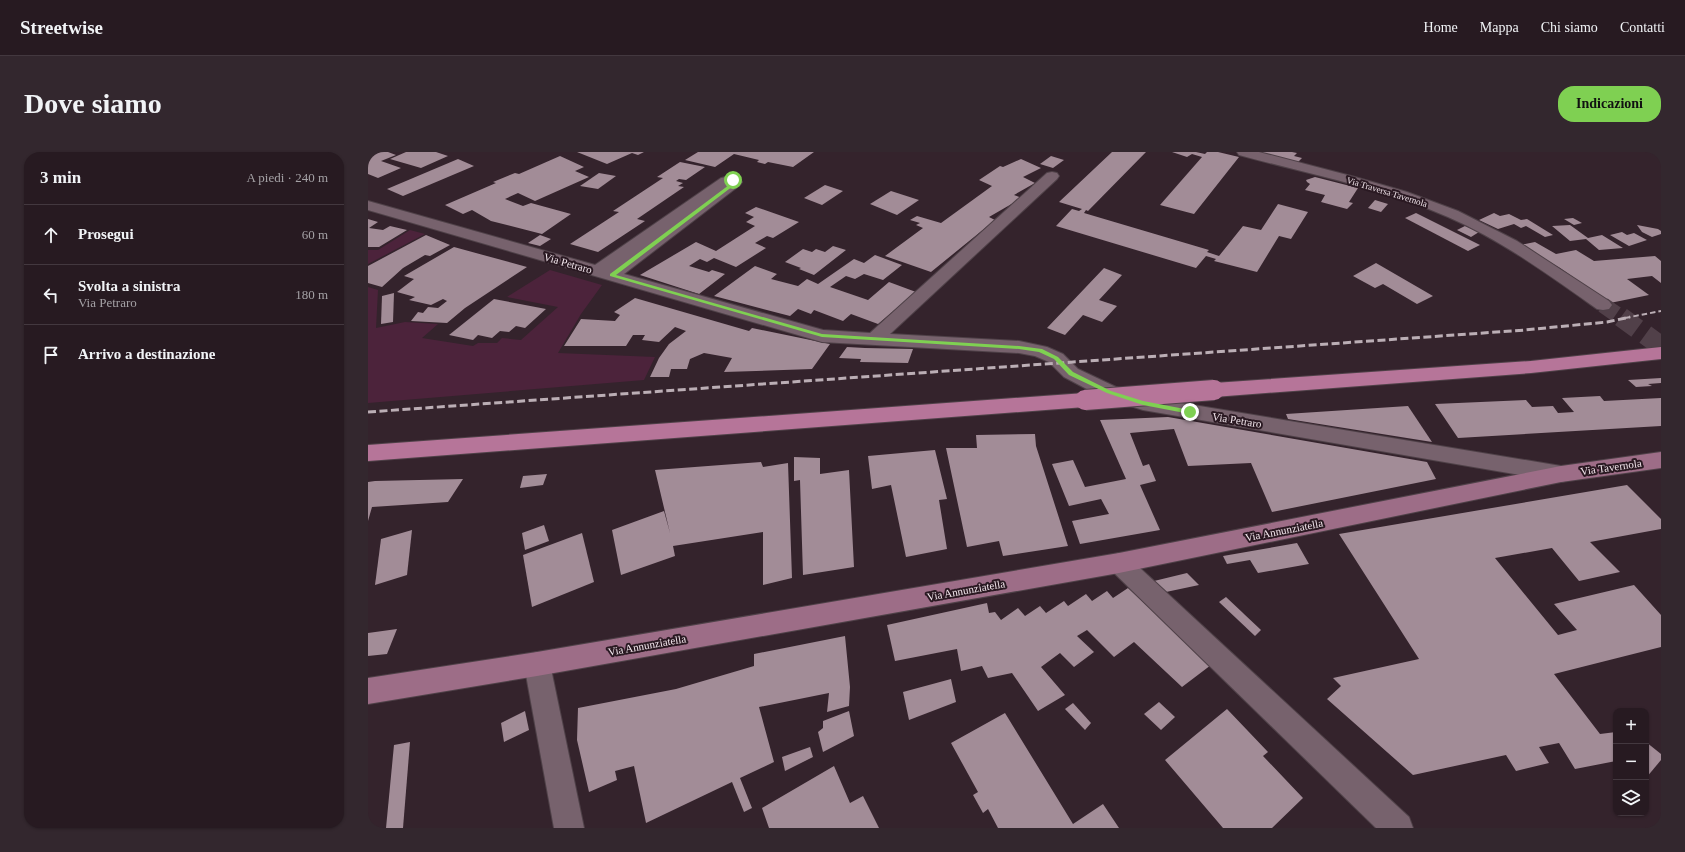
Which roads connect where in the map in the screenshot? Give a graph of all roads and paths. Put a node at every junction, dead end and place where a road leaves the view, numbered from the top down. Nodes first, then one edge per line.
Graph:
1 (1244, 152) edge
2 (1052, 176) dead end
3 (368, 205) edge
4 (605, 273) junction
5 (1603, 305) tunnel mouth
6 (874, 339) junction
7 (1661, 353) edge
8 (368, 453) edge
9 (1661, 460) edge
10 (1561, 474) junction
11 (1119, 564) junction
12 (537, 664) junction
13 (368, 691) edge
14 (568, 828) edge
15 (1398, 828) edge

1 - 5 street, Via Traversa Tavernola
2 - 6 street
3 - 4 street, Via Petraro
4 - 4 street
4 - 6 street, Via Petraro
6 - 10 street, Via Petraro
7 - 8 highway, bridge
9 - 10 main road, Via Tavernola
10 - 11 main road, Via Annunziatella
11 - 12 main road, Via Annunziatella
11 - 15 street
12 - 13 main road, Via Annunziatella
12 - 14 street

